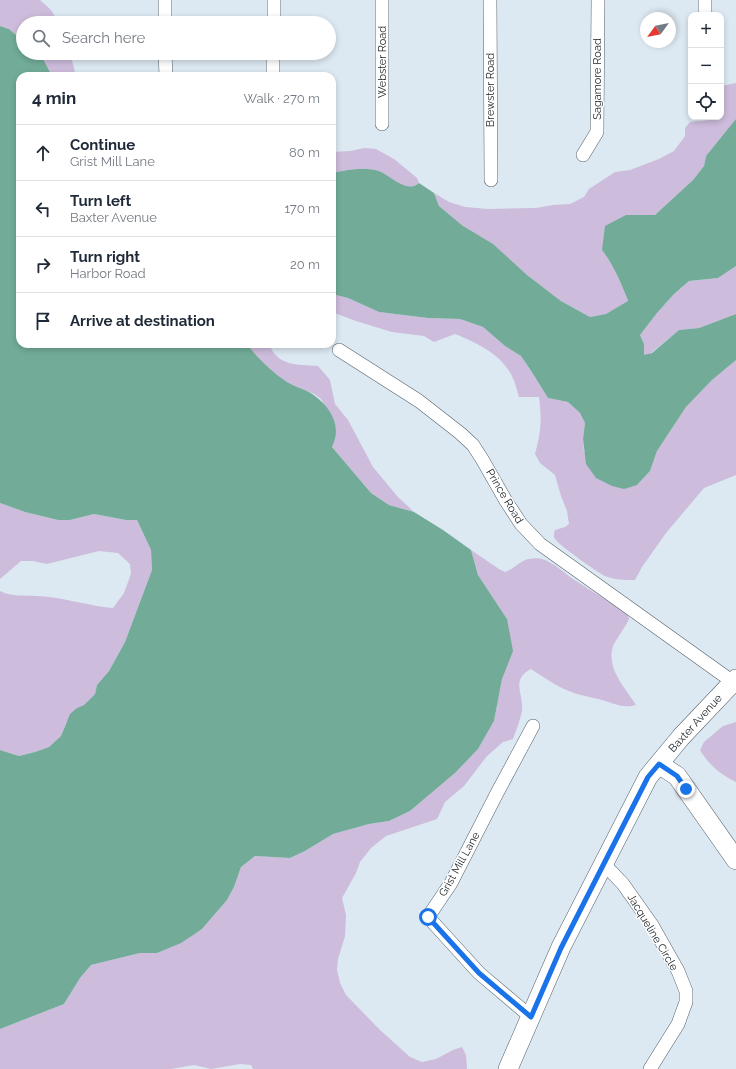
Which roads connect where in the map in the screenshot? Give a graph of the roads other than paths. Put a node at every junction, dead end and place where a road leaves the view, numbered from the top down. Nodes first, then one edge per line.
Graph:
1 (165, 0) edge
2 (274, 0) edge
3 (382, 0) edge
4 (490, 0) edge
5 (598, 0) edge
6 (705, 0) edge
7 (705, 12) edge
8 (165, 16) edge
9 (274, 16) edge
10 (165, 60) edge
11 (273, 60) edge
12 (166, 72) edge
13 (273, 72) edge
14 (382, 124) dead end
15 (583, 155) dead end
16 (491, 180) dead end
17 (339, 350) dead end
18 (735, 680) edge
19 (533, 726) dead end
20 (659, 764) junction
21 (736, 860) edge
22 (604, 864) junction
23 (531, 1017) junction
24 (508, 1069) edge
25 (650, 1069) edge

1 - 8 street
2 - 9 street
3 - 14 street, Webster Road
4 - 16 street, Brewster Road
5 - 15 street, Sagamore Road
6 - 7 street
10 - 12 street
11 - 13 street
17 - 18 street, Prince Road
18 - 20 street, Baxter Avenue
19 - 23 street, Grist Mill Lane
20 - 21 street
20 - 22 street, Baxter Avenue
22 - 23 street, Baxter Avenue
22 - 25 street, Jacqueline Circle
23 - 24 street, Baxter Avenue

